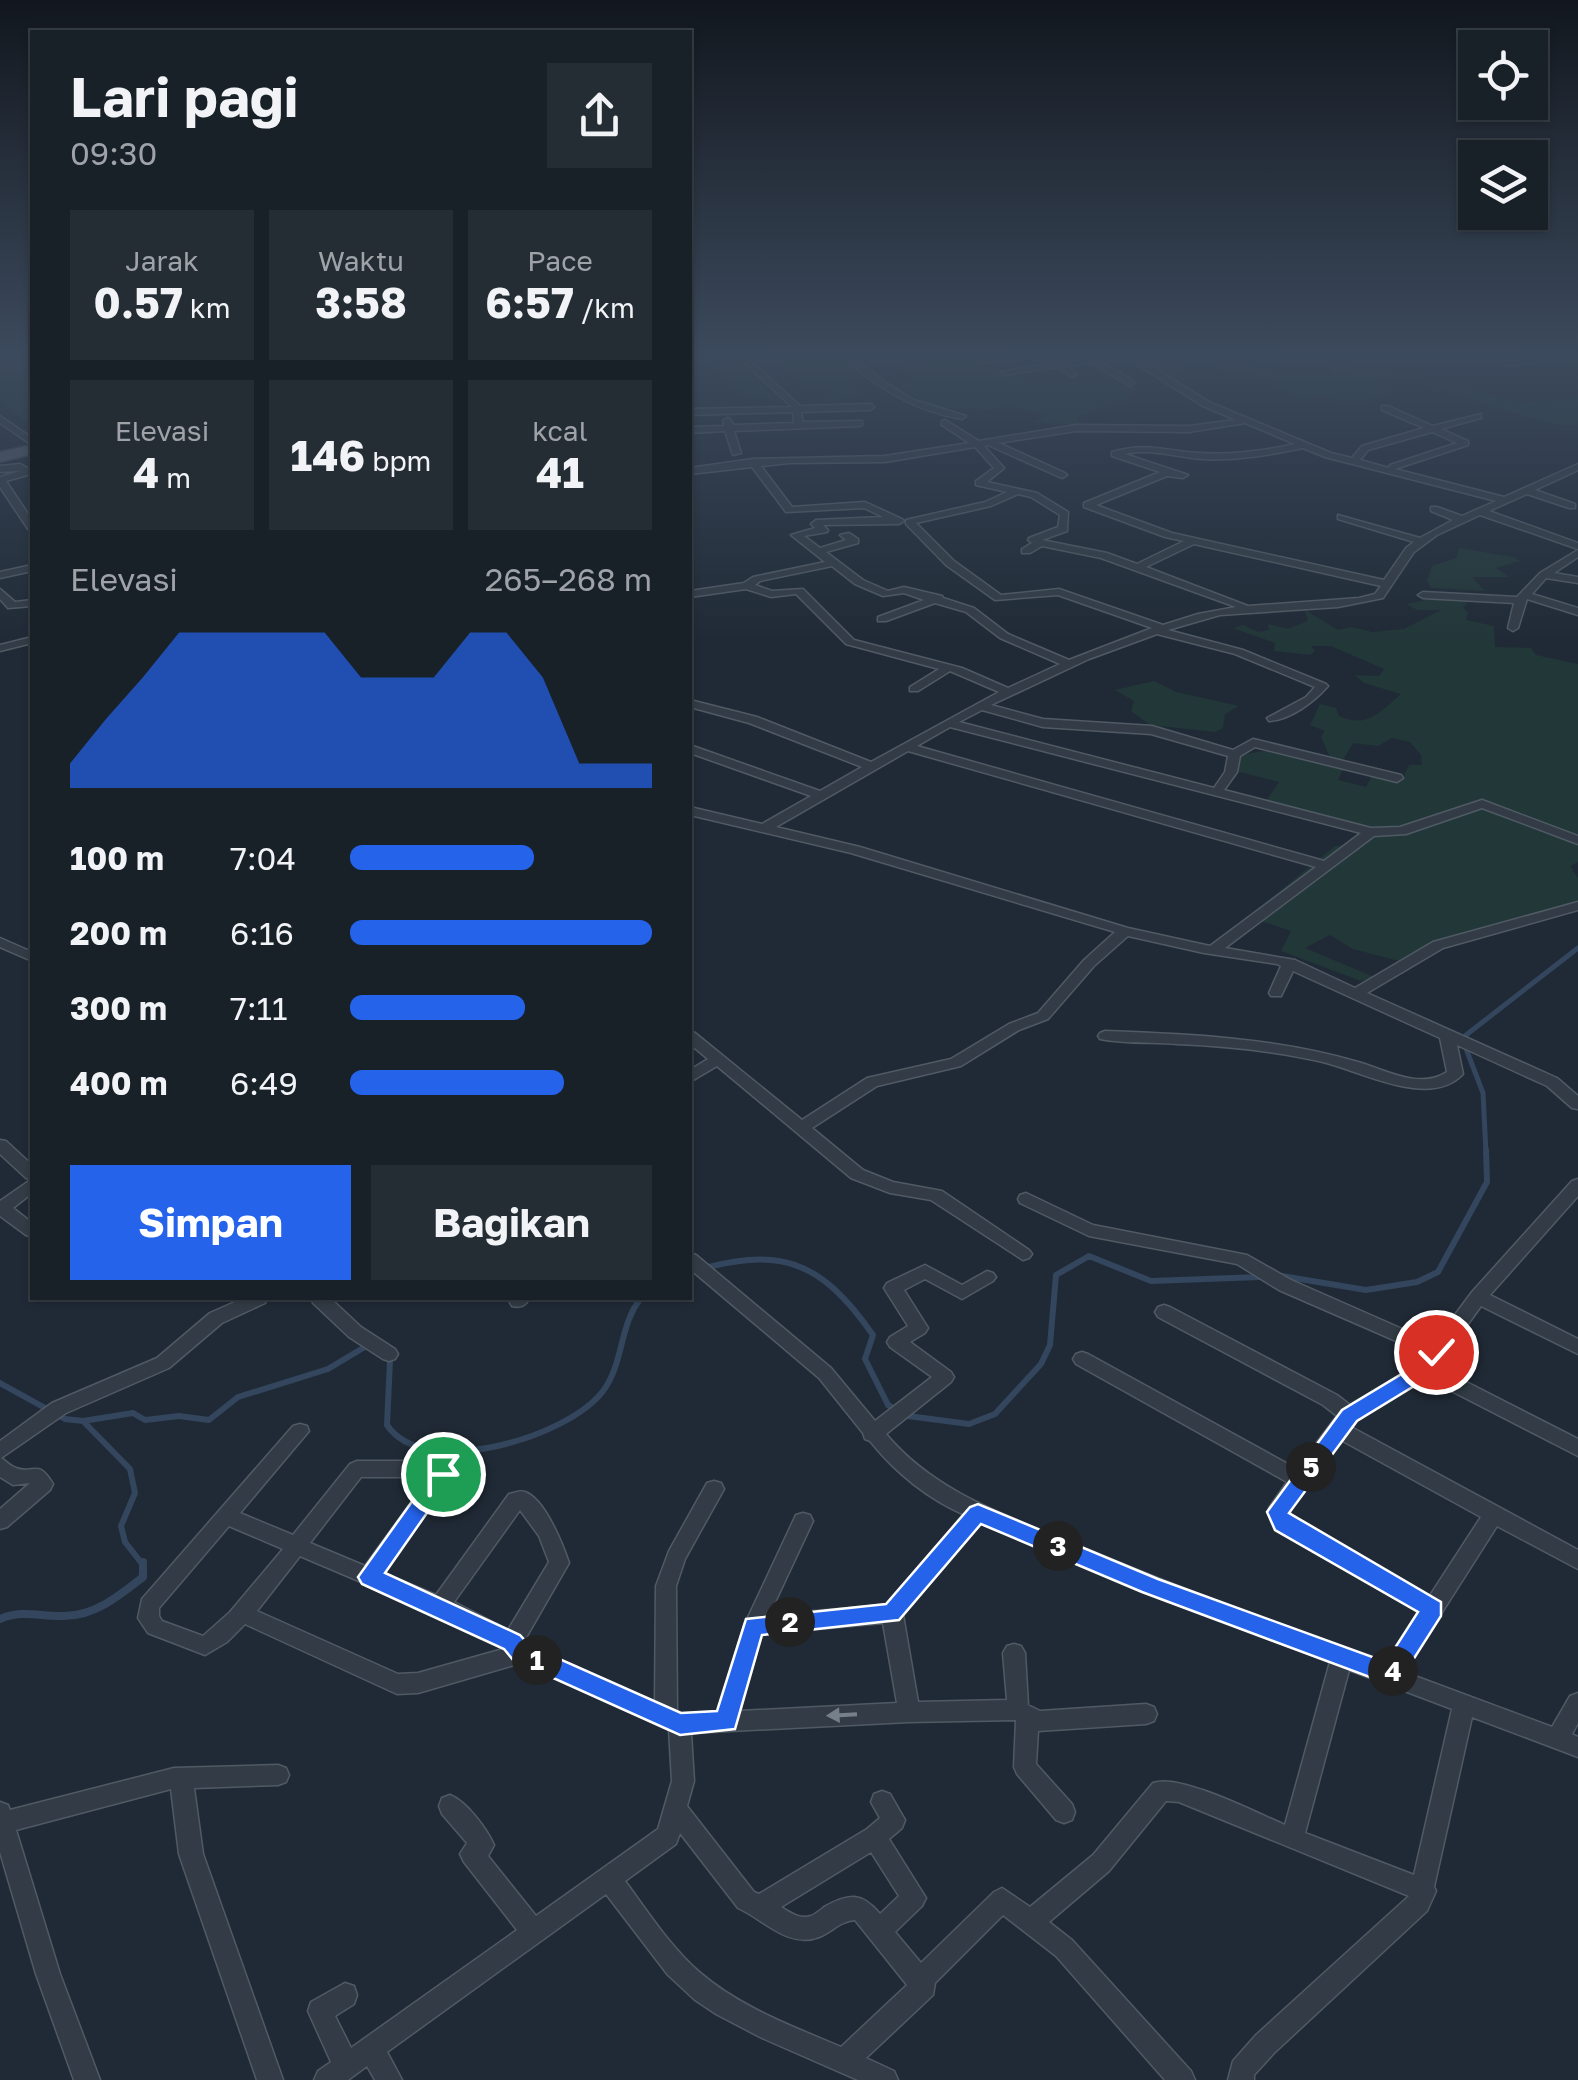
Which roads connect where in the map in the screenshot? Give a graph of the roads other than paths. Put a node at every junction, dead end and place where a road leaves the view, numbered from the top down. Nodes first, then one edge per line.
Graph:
1 (735, 449) edge
2 (942, 449) edge
3 (981, 449) edge
4 (1005, 449) edge
5 (1134, 449) edge
6 (1167, 449) edge
7 (1251, 449) edge
8 (1282, 449) edge
9 (1316, 449) edge
10 (1364, 449) edge
11 (1450, 449) edge
12 (736, 453) dead end
13 (1260, 454) junction
14 (1356, 459) junction
15 (753, 462) junction
16 (17, 466) edge
17 (1578, 467) edge
18 (1389, 468) junction
19 (692, 472) edge
20 (1170, 472) junction
21 (1062, 475) dead end
22 (1183, 475) dead end
23 (0, 480) edge
24 (1524, 490) junction
25 (1016, 492) junction
26 (972, 498) dead end
27 (1501, 499) junction
28 (988, 504) junction
29 (1572, 506) dead end
30 (1434, 510) dead end
31 (1481, 512) junction
32 (1341, 518) dead end
33 (893, 520) junction
34 (1462, 520) junction
35 (910, 521) junction
36 (30, 524) edge
37 (845, 535) dead end
38 (1192, 541) junction
39 (1420, 541) junction
40 (1040, 544) junction
41 (1578, 549) edge
42 (1026, 551) dead end
43 (820, 552) junction
44 (833, 563) junction
45 (30, 568) edge
46 (1137, 568) junction
47 (782, 573) junction
48 (0, 575) edge
49 (1544, 575) junction
50 (1578, 580) edge
51 (792, 583) dead end
52 (1387, 584) junction
53 (746, 586) junction
54 (0, 592) edge
55 (692, 594) edge
56 (1423, 595) dead end
57 (938, 598) junction
58 (1523, 598) junction
59 (30, 604) edge
60 (1247, 607) junction
61 (1578, 612) edge
62 (882, 620) dead end
63 (1512, 628) dead end
64 (1159, 629) junction
65 (30, 640) edge
66 (0, 648) edge
67 (1067, 663) junction
68 (948, 668) junction
69 (914, 689) dead end
70 (1010, 693) junction
71 (692, 704) edge
72 (984, 707) junction
73 (1272, 718) dead end
74 (951, 724) junction
75 (909, 747) junction
76 (692, 750) edge
77 (1234, 754) junction
78 (874, 767) junction
79 (1398, 778) dead end
80 (1217, 792) junction
81 (822, 796) junction
82 (692, 810) edge
83 (767, 827) junction
84 (1372, 832) junction
85 (1578, 840) edge
86 (1328, 866) junction
87 (1578, 906) edge
88 (1557, 910) junction
89 (1578, 917) edge
90 (1125, 931) junction
91 (0, 942) edge
92 (1213, 950) junction
93 (30, 956) edge
94 (1290, 963) junction
95 (1276, 993) dead end
96 (1355, 994) junction
97 (1452, 1035) junction
98 (1105, 1036) dead end
99 (692, 1038) edge
100 (718, 1059) junction
101 (692, 1076) edge
102 (1575, 1092) edge
103 (802, 1127) junction
104 (0, 1145) edge
105 (30, 1185) edge
106 (1578, 1185) edge
107 (30, 1187) edge
108 (1026, 1199) dead end
109 (1, 1209) edge
110 (30, 1230) edge
111 (1023, 1254) dead end
112 (692, 1261) edge
113 (987, 1277) dead end
114 (1478, 1297) junction
115 (254, 1300) edge
116 (321, 1300) edge
117 (1164, 1312) dead end
118 (1578, 1347) edge
119 (1436, 1352) junction
120 (389, 1354) dead end
121 (1082, 1359) dead end
122 (1425, 1370) junction
123 (1344, 1422) junction
124 (300, 1431) dead end
125 (872, 1434) junction
126 (1578, 1448) edge
127 (0, 1451) edge
128 (0, 1466) edge
129 (1302, 1482) junction
130 (714, 1488) dead end
131 (978, 1513) junction
132 (1494, 1514) junction
133 (226, 1516) junction
134 (0, 1521) edge
135 (804, 1521) dead end
136 (294, 1545) junction
137 (1578, 1560) edge
138 (370, 1577) junction
139 (440, 1606) junction
140 (1433, 1609) junction
141 (241, 1613) junction
142 (892, 1613) junction
143 (754, 1626) junction
144 (517, 1648) junction
145 (1014, 1653) dead end
146 (1342, 1656) junction
147 (1391, 1674) junction
148 (1464, 1702) junction
149 (1578, 1703) edge
150 (910, 1712) junction
151 (1023, 1713) junction
152 (1146, 1714) dead end
153 (673, 1721) junction
154 (726, 1722) junction
155 (1568, 1743) edge
156 (278, 1775) dead end
157 (181, 1778) junction
158 (882, 1802) dead end
159 (450, 1806) dead end
160 (678, 1811) junction
161 (1064, 1812) dead end
162 (1, 1819) edge
163 (875, 1837) junction
164 (1292, 1839) junction
165 (610, 1878) junction
166 (1424, 1891) junction
167 (760, 1906) junction
168 (1032, 1921) junction
169 (880, 1932) junction
170 (535, 1933) junction
171 (920, 1981) junction
172 (345, 1995) dead end
173 (371, 2049) junction
174 (846, 2060) junction
175 (336, 2073) edge
176 (88, 2080) edge
177 (270, 2080) edge
178 (390, 2080) edge
179 (885, 2080) edge
180 (1182, 2080) edge
181 (1241, 2080) edge

1 - 12 street
2 - 15 street
3 - 25 street
4 - 21 street
5 - 20 street
6 - 13 street
7 - 13 street
8 - 13 street
9 - 14 street
10 - 14 street
11 - 18 street
14 - 18 street
15 - 19 street
15 - 33 street
16 - 23 street
17 - 24 street
18 - 27 street
20 - 22 street
20 - 38 street
23 - 36 street
24 - 27 street
24 - 29 street
25 - 28 street
25 - 40 street
26 - 28 street
27 - 31 street
28 - 35 street
30 - 34 street
31 - 34 street
31 - 41 street
32 - 39 street
33 - 35 street
33 - 43 street
34 - 39 street
35 - 64 street
37 - 43 street
38 - 46 street
38 - 52 street
39 - 52 street
40 - 42 street
40 - 46 street
41 - 49 street
43 - 44 street
44 - 47 street
44 - 57 street
45 - 48 street
46 - 60 street
47 - 51 street
47 - 53 street
49 - 50 street
49 - 58 street
52 - 60 street
53 - 55 street
53 - 68 street
54 - 59 street
56 - 58 street
57 - 62 street
57 - 67 street
58 - 61 street
58 - 63 street
60 - 64 street
64 - 67 street
64 - 73 street
65 - 66 street
67 - 70 street
68 - 69 street
68 - 70 street
70 - 72 street
71 - 78 street
72 - 74 street
72 - 77 street
74 - 75 street
74 - 80 street
75 - 78 street
75 - 86 street
76 - 81 street
77 - 79 street
77 - 80 street
78 - 81 street
80 - 84 street
81 - 83 street
82 - 83 street
83 - 90 street
84 - 85 street
84 - 86 street
86 - 92 street
87 - 88 street
88 - 89 street
88 - 96 street
90 - 92 street
90 - 103 street
91 - 93 street
92 - 94 street
94 - 95 street
94 - 96 street
96 - 97 street
97 - 98 street
97 - 102 street
99 - 100 street
100 - 101 street
100 - 103 street
103 - 111 street
104 - 105 street
106 - 114 street
107 - 109 street
108 - 119 street
109 - 110 street
112 - 125 street
113 - 125 street
114 - 118 street
114 - 119 street
115 - 127 street
116 - 120 street
117 - 123 street
119 - 122 street
121 - 129 street
122 - 123 street
122 - 126 street
123 - 129 street
123 - 132 street
124 - 133 street
125 - 131 street
128 - 134 street
129 - 140 street
130 - 153 street
131 - 142 street
131 - 146 street
132 - 137 street
132 - 140 street
133 - 136 street
133 - 141 street
135 - 143 street
136 - 138 street
136 - 138 street
136 - 141 street
138 - 139 street
139 - 144 street
139 - 144 street
140 - 147 street
141 - 144 street
142 - 143 street
142 - 150 street
143 - 154 street
144 - 153 street
145 - 151 street
146 - 147 street
146 - 164 street
147 - 148 street
148 - 155 street
148 - 166 street
149 - 155 street
150 - 151 street
150 -> 154 street
151 - 152 street
151 - 161 street
153 - 154 street
153 - 160 street
156 - 157 street
157 - 162 street
157 - 177 street
158 - 163 street
159 - 170 street
160 - 165 street
160 - 167 street
162 - 176 street
163 - 167 street
163 - 169 street
164 - 166 street
164 - 168 street
165 - 170 street
165 - 174 street
166 - 181 street
167 - 169 street
168 - 171 street
168 - 180 street
169 - 171 street
170 - 173 street
171 - 174 street
172 - 175 street
173 - 175 street
173 - 178 street
174 - 179 street

